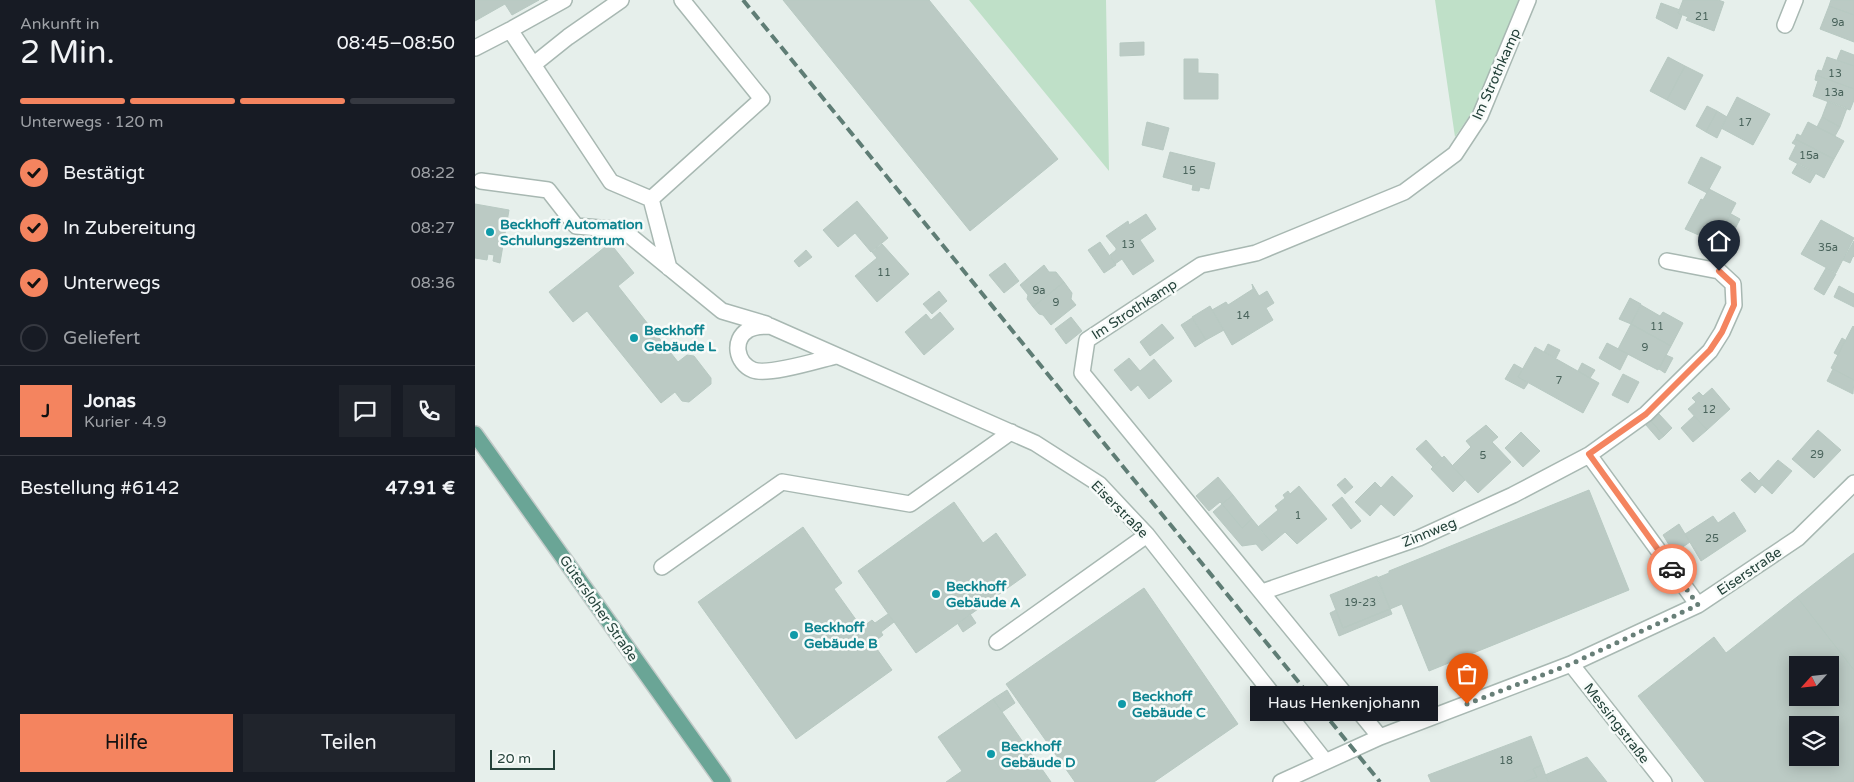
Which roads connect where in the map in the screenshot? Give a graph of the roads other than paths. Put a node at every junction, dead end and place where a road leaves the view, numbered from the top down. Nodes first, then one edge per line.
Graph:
1 (564, 0) edge
2 (621, 0) edge
3 (682, 0) edge
4 (1528, 0) edge
5 (1795, 0) edge
6 (1785, 25) dead end
7 (510, 30) junction
8 (475, 48) edge
9 (533, 65) junction
10 (481, 181) dead end
11 (651, 199) junction
12 (1667, 261) dead end
13 (669, 268) junction
14 (770, 326) junction
15 (836, 356) junction
16 (1011, 432) junction
17 (475, 434) edge
18 (1589, 454) junction
19 (1854, 483) edge
20 (1147, 535) junction
21 (662, 567) dead end
22 (1262, 592) junction
23 (1698, 605) junction
24 (997, 642) dead end
25 (1571, 664) junction
26 (1380, 737) junction
27 (1325, 761) junction
28 (723, 782) edge
29 (1281, 782) edge
30 (1664, 782) edge

1 - 7 street
2 - 9 street
3 - 11 street
4 - 22 street, Im Strothkamp
5 - 6 street
7 - 8 street
7 - 9 street
9 - 11 street
10 - 13 street, Eiserstraße
11 - 13 street
12 - 18 street, Zinnweg
13 - 14 street, Eiserstraße
14 - 15 street, Eiserstraße
14 - 15 street
15 - 16 street, Eiserstraße
16 - 20 street, Eiserstraße
16 - 21 street
17 - 28 main road, Gütersloher Straße
18 - 22 street, Zinnweg
18 - 23 street
19 - 23 street, Eiserstraße
20 - 24 street
20 - 27 street, Eiserstraße
22 - 26 street, Im Strothkamp
23 - 25 street, Eiserstraße
25 - 26 street, Eiserstraße
25 - 30 street, Messingstraße
26 - 27 street, Eiserstraße
27 - 29 street, Eiserstraße

